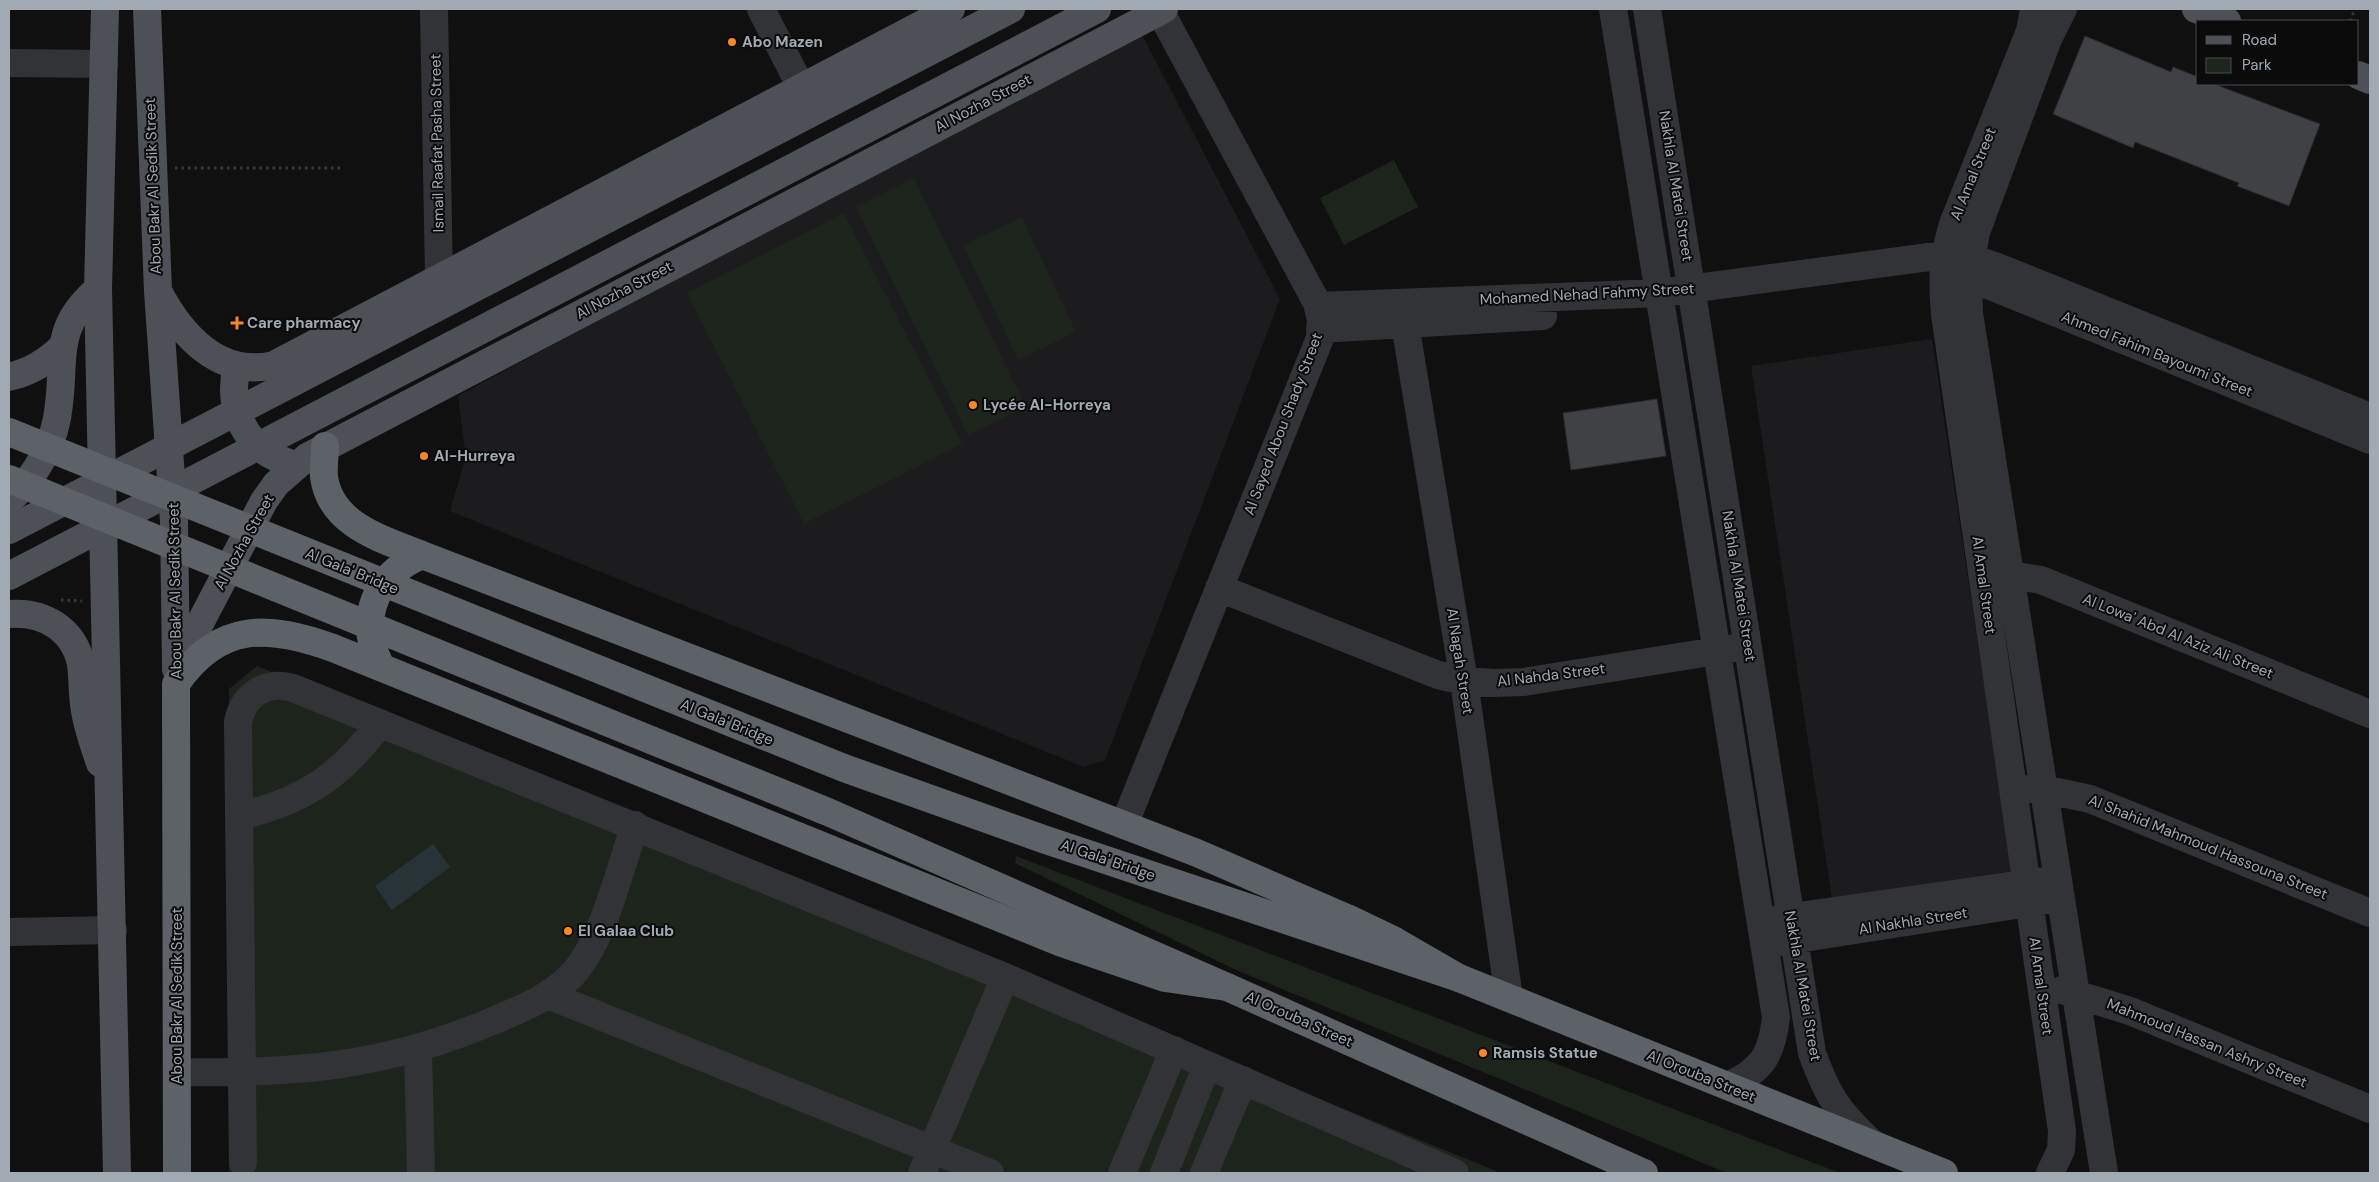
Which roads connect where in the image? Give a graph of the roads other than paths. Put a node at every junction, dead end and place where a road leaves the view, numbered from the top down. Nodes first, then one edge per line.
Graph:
1 (105, 9) edge
2 (147, 9) edge
3 (434, 9) edge
4 (761, 9) edge
5 (951, 9) edge
6 (1011, 9) edge
7 (1097, 9) edge
8 (1613, 9) edge
9 (1647, 9) edge
10 (2034, 9) edge
11 (2063, 9) edge
12 (2196, 9) edge
13 (1162, 10) edge
14 (2224, 20) edge
15 (9, 63) edge
16 (104, 64) junction
17 (801, 87) junction
18 (1956, 266) junction
19 (439, 277) junction
20 (98, 289) junction
21 (158, 291) junction
22 (1694, 297) junction
23 (1661, 301) junction
24 (1319, 318) junction
25 (1405, 324) junction
26 (62, 348) junction
27 (237, 367) junction
28 (9, 378) edge
29 (2370, 417) edge
30 (9, 432) edge
31 (2370, 440) edge
32 (325, 446) junction
33 (296, 466) junction
34 (9, 479) edge
35 (9, 501) edge
36 (9, 530) edge
37 (422, 555) junction
38 (2010, 575) junction
39 (9, 576) edge
40 (1983, 578) junction
41 (1219, 588) junction
42 (9, 614) edge
43 (1749, 646) junction
44 (1717, 651) junction
45 (381, 667) junction
46 (176, 676) junction
47 (1464, 680) junction
48 (2370, 714) edge
49 (380, 723) junction
50 (110, 789) junction
51 (2013, 789) junction
52 (2044, 789) junction
53 (239, 816) junction
54 (635, 825) junction
55 (1124, 825) junction
56 (2060, 888) junction
57 (2028, 893) junction
58 (2370, 913) edge
59 (1793, 928) junction
60 (113, 930) junction
61 (9, 932) edge
62 (1762, 933) junction
63 (1005, 977) junction
64 (1459, 978) junction
65 (2041, 985) junction
66 (1227, 987) junction
67 (2076, 993) junction
68 (548, 994) junction
69 (1509, 998) junction
70 (418, 1049) junction
71 (1174, 1050) junction
72 (1207, 1065) junction
73 (177, 1072) junction
74 (242, 1073) junction
75 (1242, 1080) junction
76 (1728, 1086) junction
77 (2370, 1109) edge
78 (1874, 1144) junction
79 (927, 1161) edge
80 (244, 1163) dead end
81 (117, 1173) edge
82 (177, 1173) edge
83 (421, 1173) edge
84 (990, 1173) edge
85 (1122, 1173) edge
86 (1164, 1173) edge
87 (1204, 1173) edge
88 (1455, 1173) edge
89 (1644, 1173) edge
90 (1944, 1173) edge
91 (2050, 1173) edge
92 (2104, 1173) edge

1 - 16 main road
2 - 21 main road, Abou Bakr Al Sedik Street
3 - 19 street, Ismail Raafat Pasha Street
4 - 17 street
5 - 17 main road
6 - 36 main road, bridge
7 - 39 main road, bridge
8 - 23 street, Nakhla Al Matei Street
9 - 22 street, Nakhla Al Matei Street
10 - 18 street, Al Amal Street
11 - 18 street, Al Amal Street
12 - 14 main road
13 - 24 street
13 - 32 main road, Al Nozha Street
15 - 16 street
16 - 20 main road
17 - 19 main road
18 - 22 street, Mohamed Nehad Fahmy Street
18 - 29 street, Ahmed Fahim Bayoumi Street
18 - 31 street, Ahmed Fahim Bayoumi Street
18 - 38 street, Al Amal Street
18 - 40 street, Al Amal Street
19 - 27 main road
20 - 26 main road
20 - 50 main road
21 - 27 main road
21 - 46 main road, Abou Bakr Al Sedik Street
22 - 23 street, Mohamed Nehad Fahmy Street
22 - 43 street, Nakhla Al Matei Street
23 - 24 street, Mohamed Nehad Fahmy Street
23 - 25 street, Mohamed Nehad Fahmy Street
23 - 44 street, Nakhla Al Matei Street
24 - 25 street, Mohamed Nehad Fahmy Street
24 - 41 street, Al Sayed Abou Shady Street
25 - 47 street, Al Nagah Street
26 - 28 main road
26 - 35 main road
27 - 33 main road
30 - 64 highway, Al Gala' Bridge, bridge
32 - 33 main road, Al Nozha Street
32 - 37 highway
33 - 46 main road, Al Nozha Street
34 - 66 highway, bridge
37 - 45 highway
37 - 55 highway
38 - 40 street, Al Lowa' Abd Al Aziz Ali Street
38 - 48 street, Al Lowa' Abd Al Aziz Ali Street
38 - 52 street, Al Amal Street
40 - 51 street, Al Amal Street
41 - 47 street, Al Nahda Street
41 - 55 street, Al Sayed Abou Shady Street
42 - 50 main road
43 - 44 street, Al Nahda Street
43 - 59 street, Nakhla Al Matei Street
44 - 47 street, Al Nahda Street
44 - 62 street, Nakhla Al Matei Street
45 - 46 highway
45 - 66 highway
46 - 73 highway, Abou Bakr Al Sedik Street
47 - 69 street, Al Nagah Street
49 - 53 street
49 - 53 street
49 - 54 street
50 - 60 main road
51 - 52 street, Al Shahid Mahmoud Hassouna Street
51 - 57 street, Al Amal Street
52 - 56 street, Al Amal Street
52 - 58 street, Al Shahid Mahmoud Hassouna Street
53 - 74 street
54 - 63 street
54 - 68 street
55 - 64 highway
56 - 57 street, Al Nakhla Street
56 - 67 street, Al Amal Street
57 - 59 street, Al Nakhla Street
57 - 65 street, Al Amal Street
59 - 62 street, Al Nakhla Street
59 - 78 street, Nakhla Al Matei Street
60 - 61 street
60 - 81 main road
62 - 76 street, Nakhla Al Matei Street
63 - 71 street
63 - 79 street
64 - 69 highway, Al Orouba Street
65 - 67 street, Mahmoud Hassan Ashry Street
65 - 91 street, Al Amal Street
66 - 89 highway, Al Orouba Street
67 - 77 street, Mahmoud Hassan Ashry Street
67 - 92 street, Al Amal Street
68 - 70 street
68 - 79 street
69 - 76 highway, Al Orouba Street
70 - 74 street
70 - 83 street
71 - 72 street
71 - 85 street
72 - 75 street
72 - 86 street
73 - 74 street
73 - 82 highway, Abou Bakr Al Sedik Street
74 - 80 street
75 - 87 street
75 - 88 street
76 - 78 highway, Al Orouba Street
78 - 90 highway, Al Orouba Street
79 - 84 street

